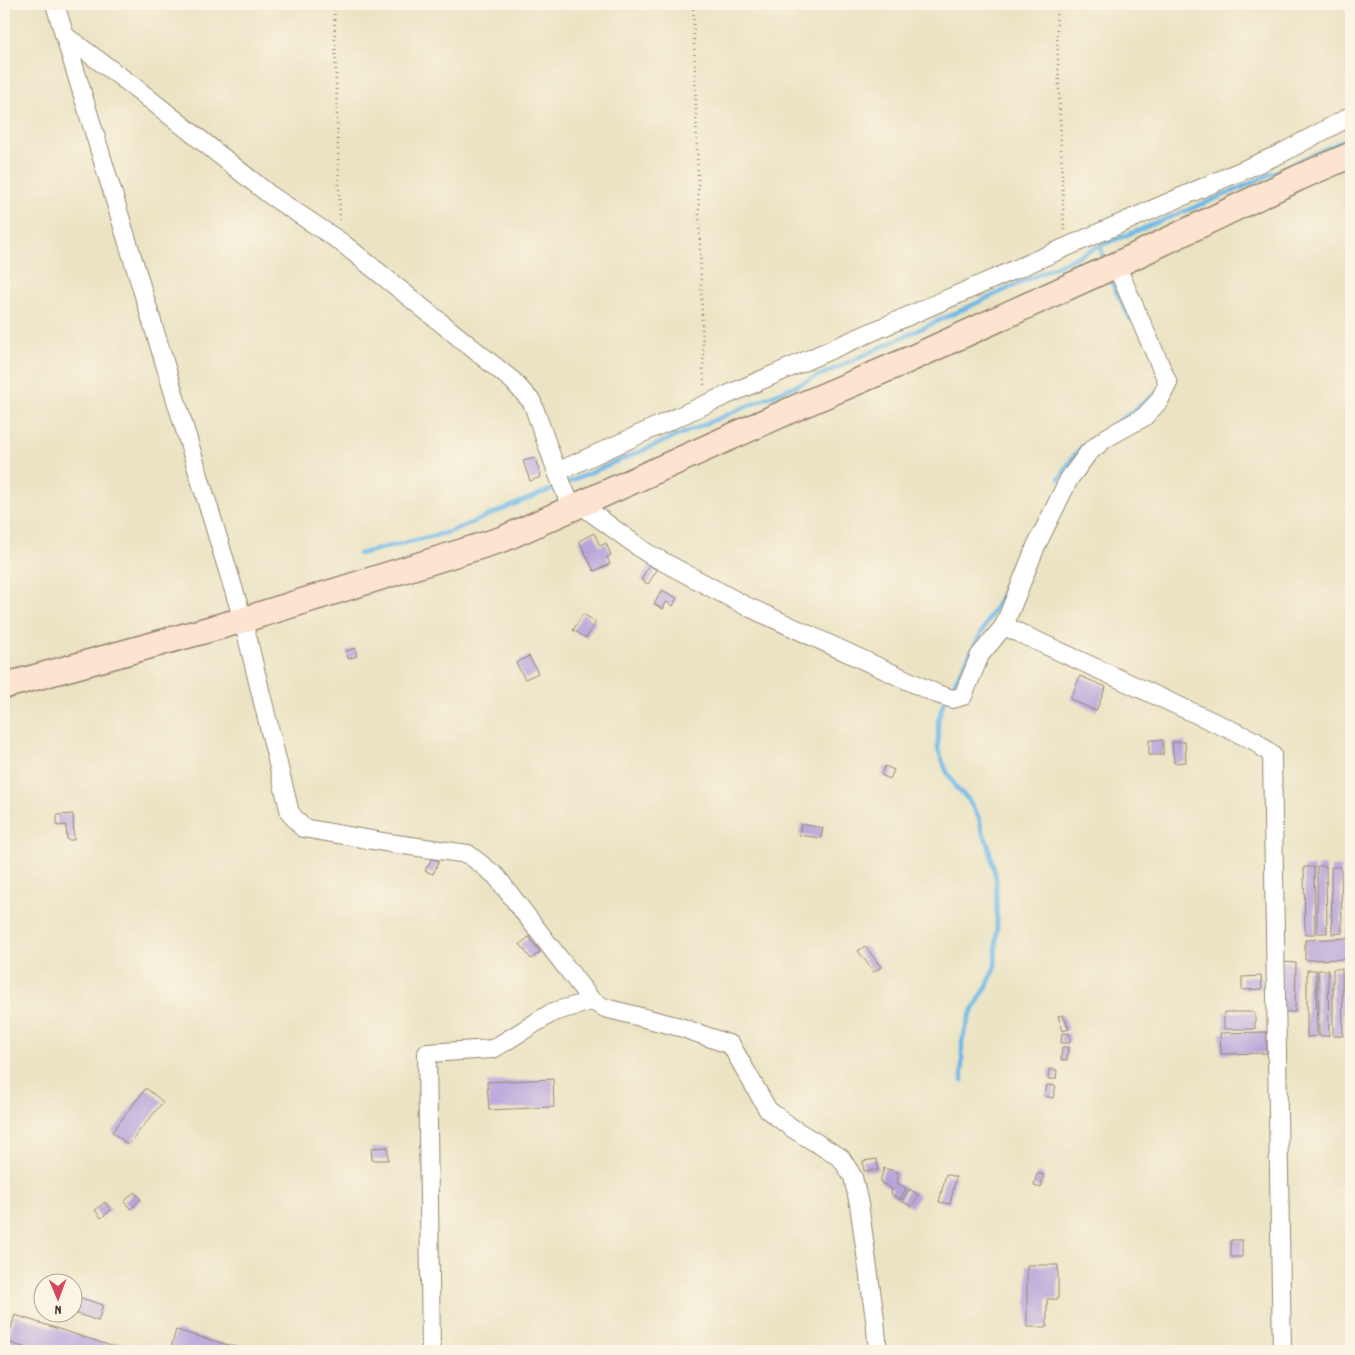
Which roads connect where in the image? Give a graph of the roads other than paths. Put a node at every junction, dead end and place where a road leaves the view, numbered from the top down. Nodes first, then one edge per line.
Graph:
1 (55, 4) edge
2 (64, 35) junction
3 (1351, 116) edge
4 (1351, 155) edge
5 (1116, 265) junction
6 (559, 476) junction
7 (574, 504) junction
8 (242, 620) junction
9 (1004, 626) junction
10 (4, 686) edge
11 (592, 1001) junction
12 (431, 1351) edge
13 (878, 1351) edge
14 (1282, 1351) edge

1 - 2 street
2 - 6 street
2 - 8 street
3 - 6 street
4 - 5 street
5 - 7 street
5 - 9 street
6 - 7 street
7 - 8 street
7 - 9 street
8 - 10 street
8 - 11 street
9 - 14 street
11 - 12 street
11 - 13 street

